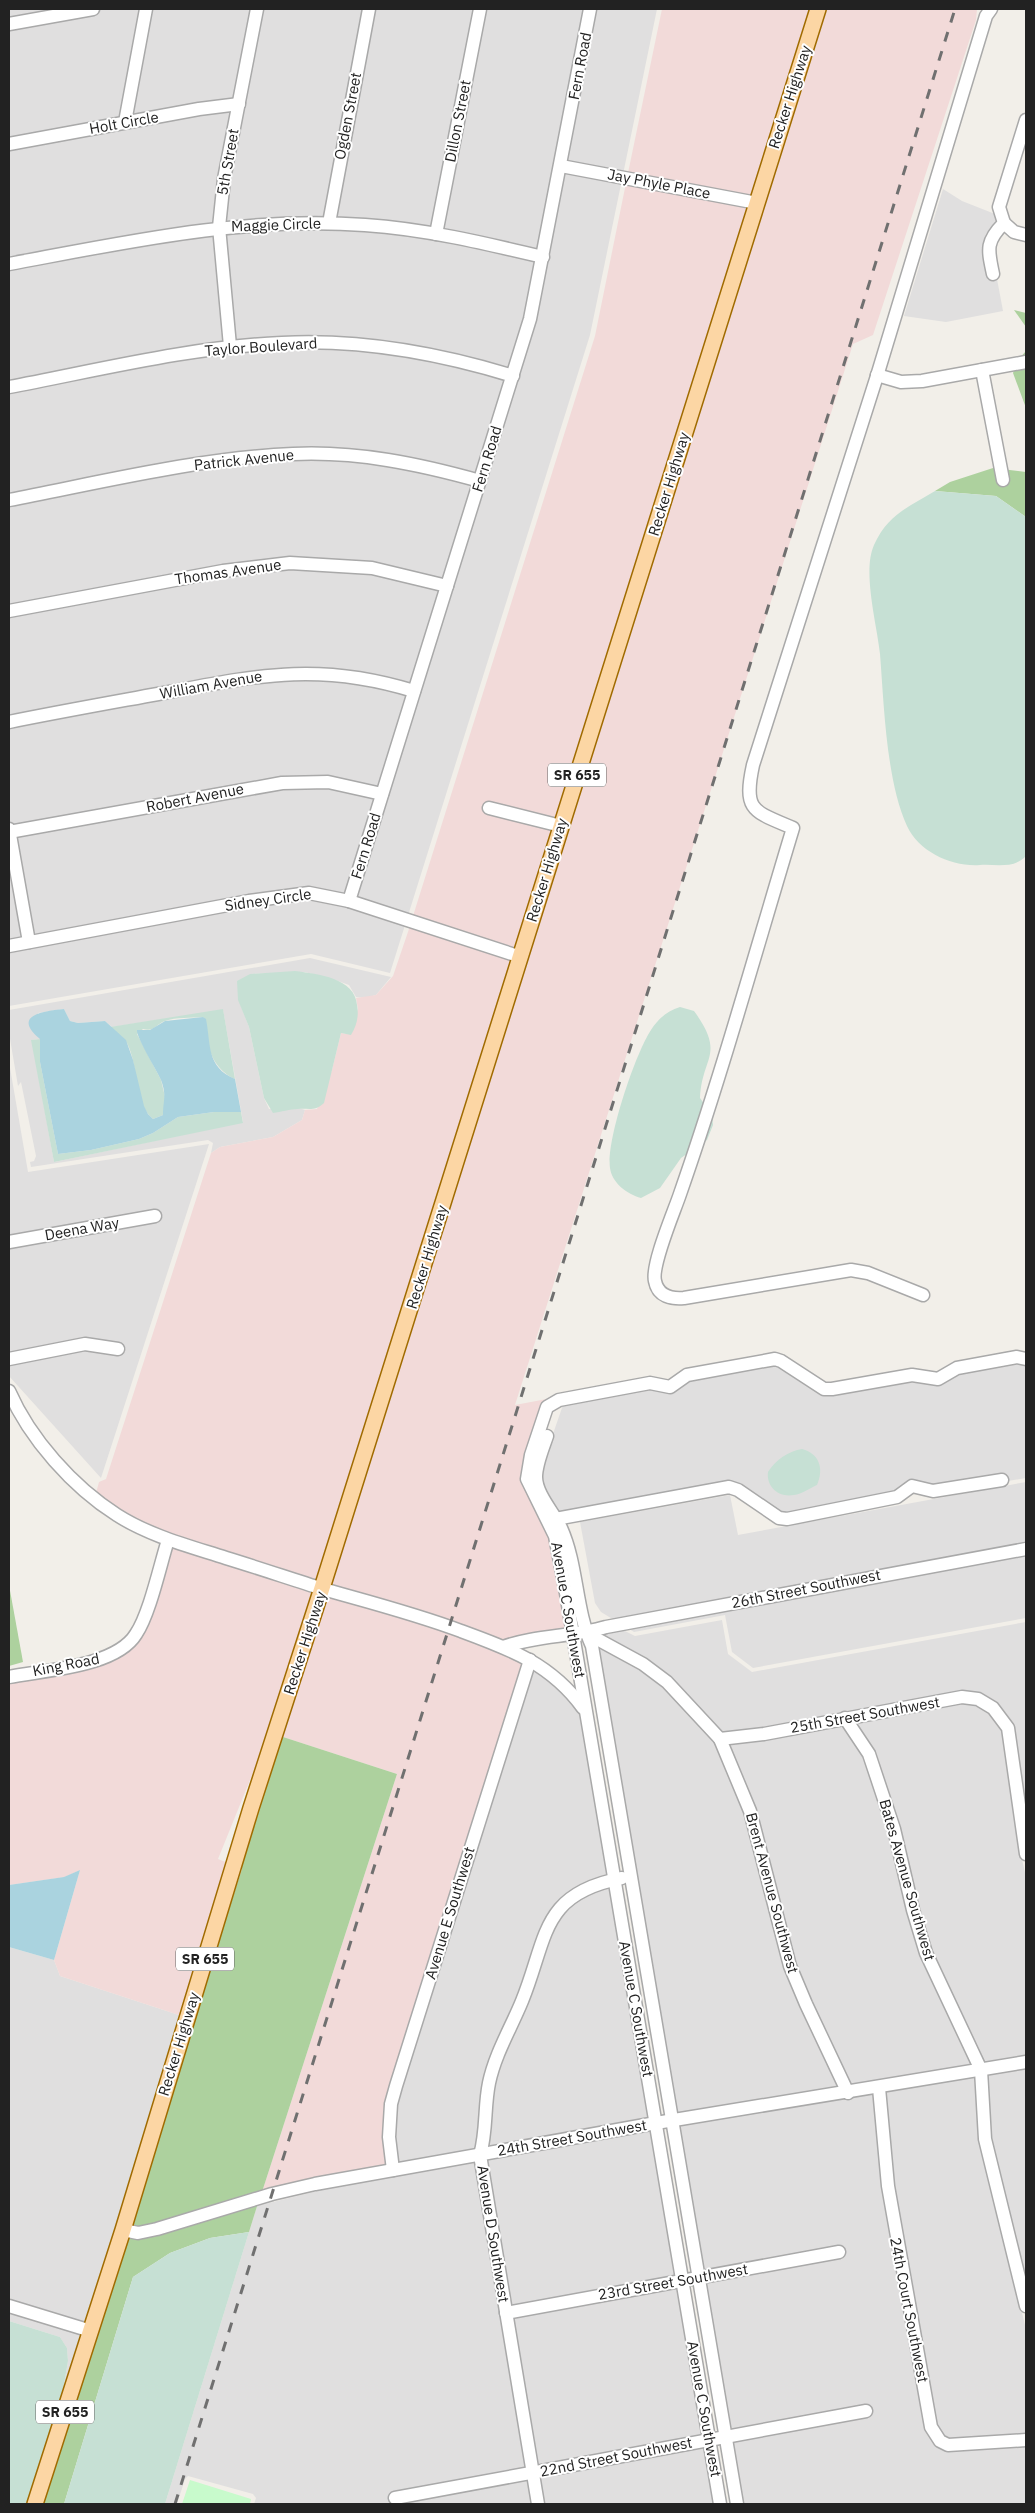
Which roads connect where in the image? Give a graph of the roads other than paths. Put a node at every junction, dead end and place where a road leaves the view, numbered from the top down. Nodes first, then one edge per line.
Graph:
1 (93, 9) edge
2 (146, 9) edge
3 (257, 9) edge
4 (369, 9) edge
5 (480, 9) edge
6 (590, 9) edge
7 (818, 9) edge
8 (991, 9) edge
9 (9, 24) edge
10 (239, 104) junction
11 (1026, 120) edge
12 (125, 122) junction
13 (9, 144) edge
14 (561, 166) junction
15 (757, 202) junction
16 (328, 223) junction
17 (1004, 223) junction
18 (219, 227) junction
19 (436, 234) junction
20 (1026, 235) edge
21 (543, 257) junction
22 (9, 264) edge
23 (993, 274) dead end
24 (230, 346) junction
25 (1026, 362) edge
26 (982, 370) junction
27 (877, 375) junction
28 (513, 376) junction
29 (9, 387) edge
30 (1003, 480) dead end
31 (480, 481) junction
32 (9, 500) edge
33 (447, 586) junction
34 (9, 611) edge
35 (414, 691) junction
36 (9, 722) edge
37 (382, 794) junction
38 (489, 808) dead end
39 (561, 826) junction
40 (9, 831) edge
41 (349, 901) junction
42 (29, 942) junction
43 (9, 946) edge
44 (521, 956) junction
45 (155, 1216) dead end
46 (9, 1242) edge
47 (922, 1295) dead end
48 (118, 1349) dead end
49 (9, 1359) edge
50 (1026, 1359) edge
51 (9, 1391) edge
52 (1002, 1480) dead end
53 (551, 1519) junction
54 (168, 1540) junction
55 (1026, 1549) edge
56 (322, 1588) junction
57 (580, 1634) junction
58 (502, 1647) junction
59 (530, 1660) junction
60 (9, 1677) edge
61 (585, 1712) junction
62 (844, 1718) junction
63 (607, 1739) junction
64 (720, 1739) junction
65 (1026, 1854) edge
66 (632, 1876) junction
67 (614, 1880) junction
68 (1026, 2062) edge
69 (981, 2070) junction
70 (879, 2088) junction
71 (848, 2093) junction
72 (673, 2122) junction
73 (656, 2123) junction
74 (480, 2155) junction
75 (393, 2170) junction
76 (123, 2230) junction
77 (839, 2252) dead end
78 (698, 2277) junction
79 (682, 2280) junction
80 (9, 2306) edge
81 (1026, 2306) edge
82 (506, 2313) junction
83 (91, 2331) junction
84 (866, 2411) dead end
85 (725, 2435) junction
86 (709, 2440) junction
87 (1026, 2440) edge
88 (533, 2473) junction
89 (395, 2498) dead end
90 (35, 2504) edge
91 (538, 2504) edge
92 (720, 2504) edge
93 (736, 2504) edge

1 - 9 street
2 - 12 street
3 - 10 street, 5th Street
4 - 16 street, Ogden Street
5 - 19 street, Dillon Street
6 - 14 street, Fern Road
7 - 15 main road, Recker Highway / SR 655
8 - 27 street
10 - 12 street, Holt Circle
10 - 18 street, 5th Street
11 - 17 street
12 - 13 street, Holt Circle
14 - 15 street, Jay Phyle Place
14 - 21 street, Fern Road
15 - 39 main road, Recker Highway / SR 655
16 - 18 street, Maggie Circle
16 - 19 street, Maggie Circle
17 - 20 street
17 - 23 street
18 - 22 street, Maggie Circle
18 - 24 street, 5th Street
19 - 21 street, Maggie Circle
21 - 28 street, Fern Road
24 - 28 street, Taylor Boulevard
24 - 29 street, Taylor Boulevard
25 - 26 street
26 - 27 street
26 - 30 street
27 - 47 street
28 - 31 street, Fern Road
31 - 32 street, Patrick Avenue
31 - 33 street, Fern Road
33 - 34 street, Thomas Avenue
33 - 35 street, Fern Road
35 - 36 street, William Avenue
35 - 37 street, Fern Road
37 - 40 street, Robert Avenue
37 - 41 street, Fern Road
38 - 39 street
39 - 44 main road, Recker Highway / SR 655
40 - 42 street
41 - 42 street, Sidney Circle
41 - 44 street, Sidney Circle
42 - 43 street, Sidney Circle
44 - 56 main road, Recker Highway / SR 655
45 - 46 street, Deena Way
48 - 49 street
50 - 53 street, Avenue C Southwest
51 - 54 street
52 - 53 street
53 - 57 street, Avenue C Southwest
54 - 56 street
54 - 60 street, King Road
55 - 57 street, 26th Street Southwest
56 - 58 street
56 - 76 main road, Recker Highway / SR 655
57 - 58 street
57 - 61 street, Avenue C Southwest
57 - 63 street, Avenue C Southwest
57 - 64 street, Brent Avenue Southwest
58 - 59 street
59 - 61 street
59 - 75 street, Avenue E Southwest
61 - 63 street
61 - 67 street, Avenue C Southwest
62 - 64 street, 25th Street Southwest
62 - 65 street, 25th Street Southwest
62 - 69 street, Bates Avenue Southwest
63 - 66 street, Avenue C Southwest
64 - 71 street, Brent Avenue Southwest
66 - 67 street, Avenue D Southwest
66 - 72 street, Avenue C Southwest
67 - 73 street, Avenue C Southwest
67 - 74 street, Avenue D Southwest
68 - 69 street, 24th Street Southwest
69 - 70 street, 24th Street Southwest
69 - 81 street
70 - 71 street, 24th Street Southwest
70 - 87 street, 24th Court Southwest
71 - 72 street, 24th Street Southwest
72 - 73 street, 24th Street Southwest
72 - 78 street, Avenue C Southwest
73 - 74 street, 24th Street Southwest
73 - 79 street, Avenue C Southwest
74 - 75 street, 24th Street Southwest
74 - 82 street, Avenue D Southwest
75 - 76 street, 24th Street Southwest
76 - 83 main road, Recker Highway / SR 655
77 - 78 street, 23rd Street Southwest
78 - 79 street, 23rd Street Southwest
78 - 85 street, Avenue C Southwest
79 - 82 street, 23rd Street Southwest
79 - 86 street, Avenue C Southwest
80 - 83 street
82 - 88 street, Avenue D Southwest
83 - 90 main road, Recker Highway / SR 655
84 - 85 street, 22nd Street Southwest
85 - 86 street, 22nd Street Southwest
85 - 93 street, Avenue C Southwest
86 - 88 street, 22nd Street Southwest
86 - 92 street, Avenue C Southwest
88 - 89 street, 22nd Street Southwest
88 - 91 street, Avenue D Southwest

